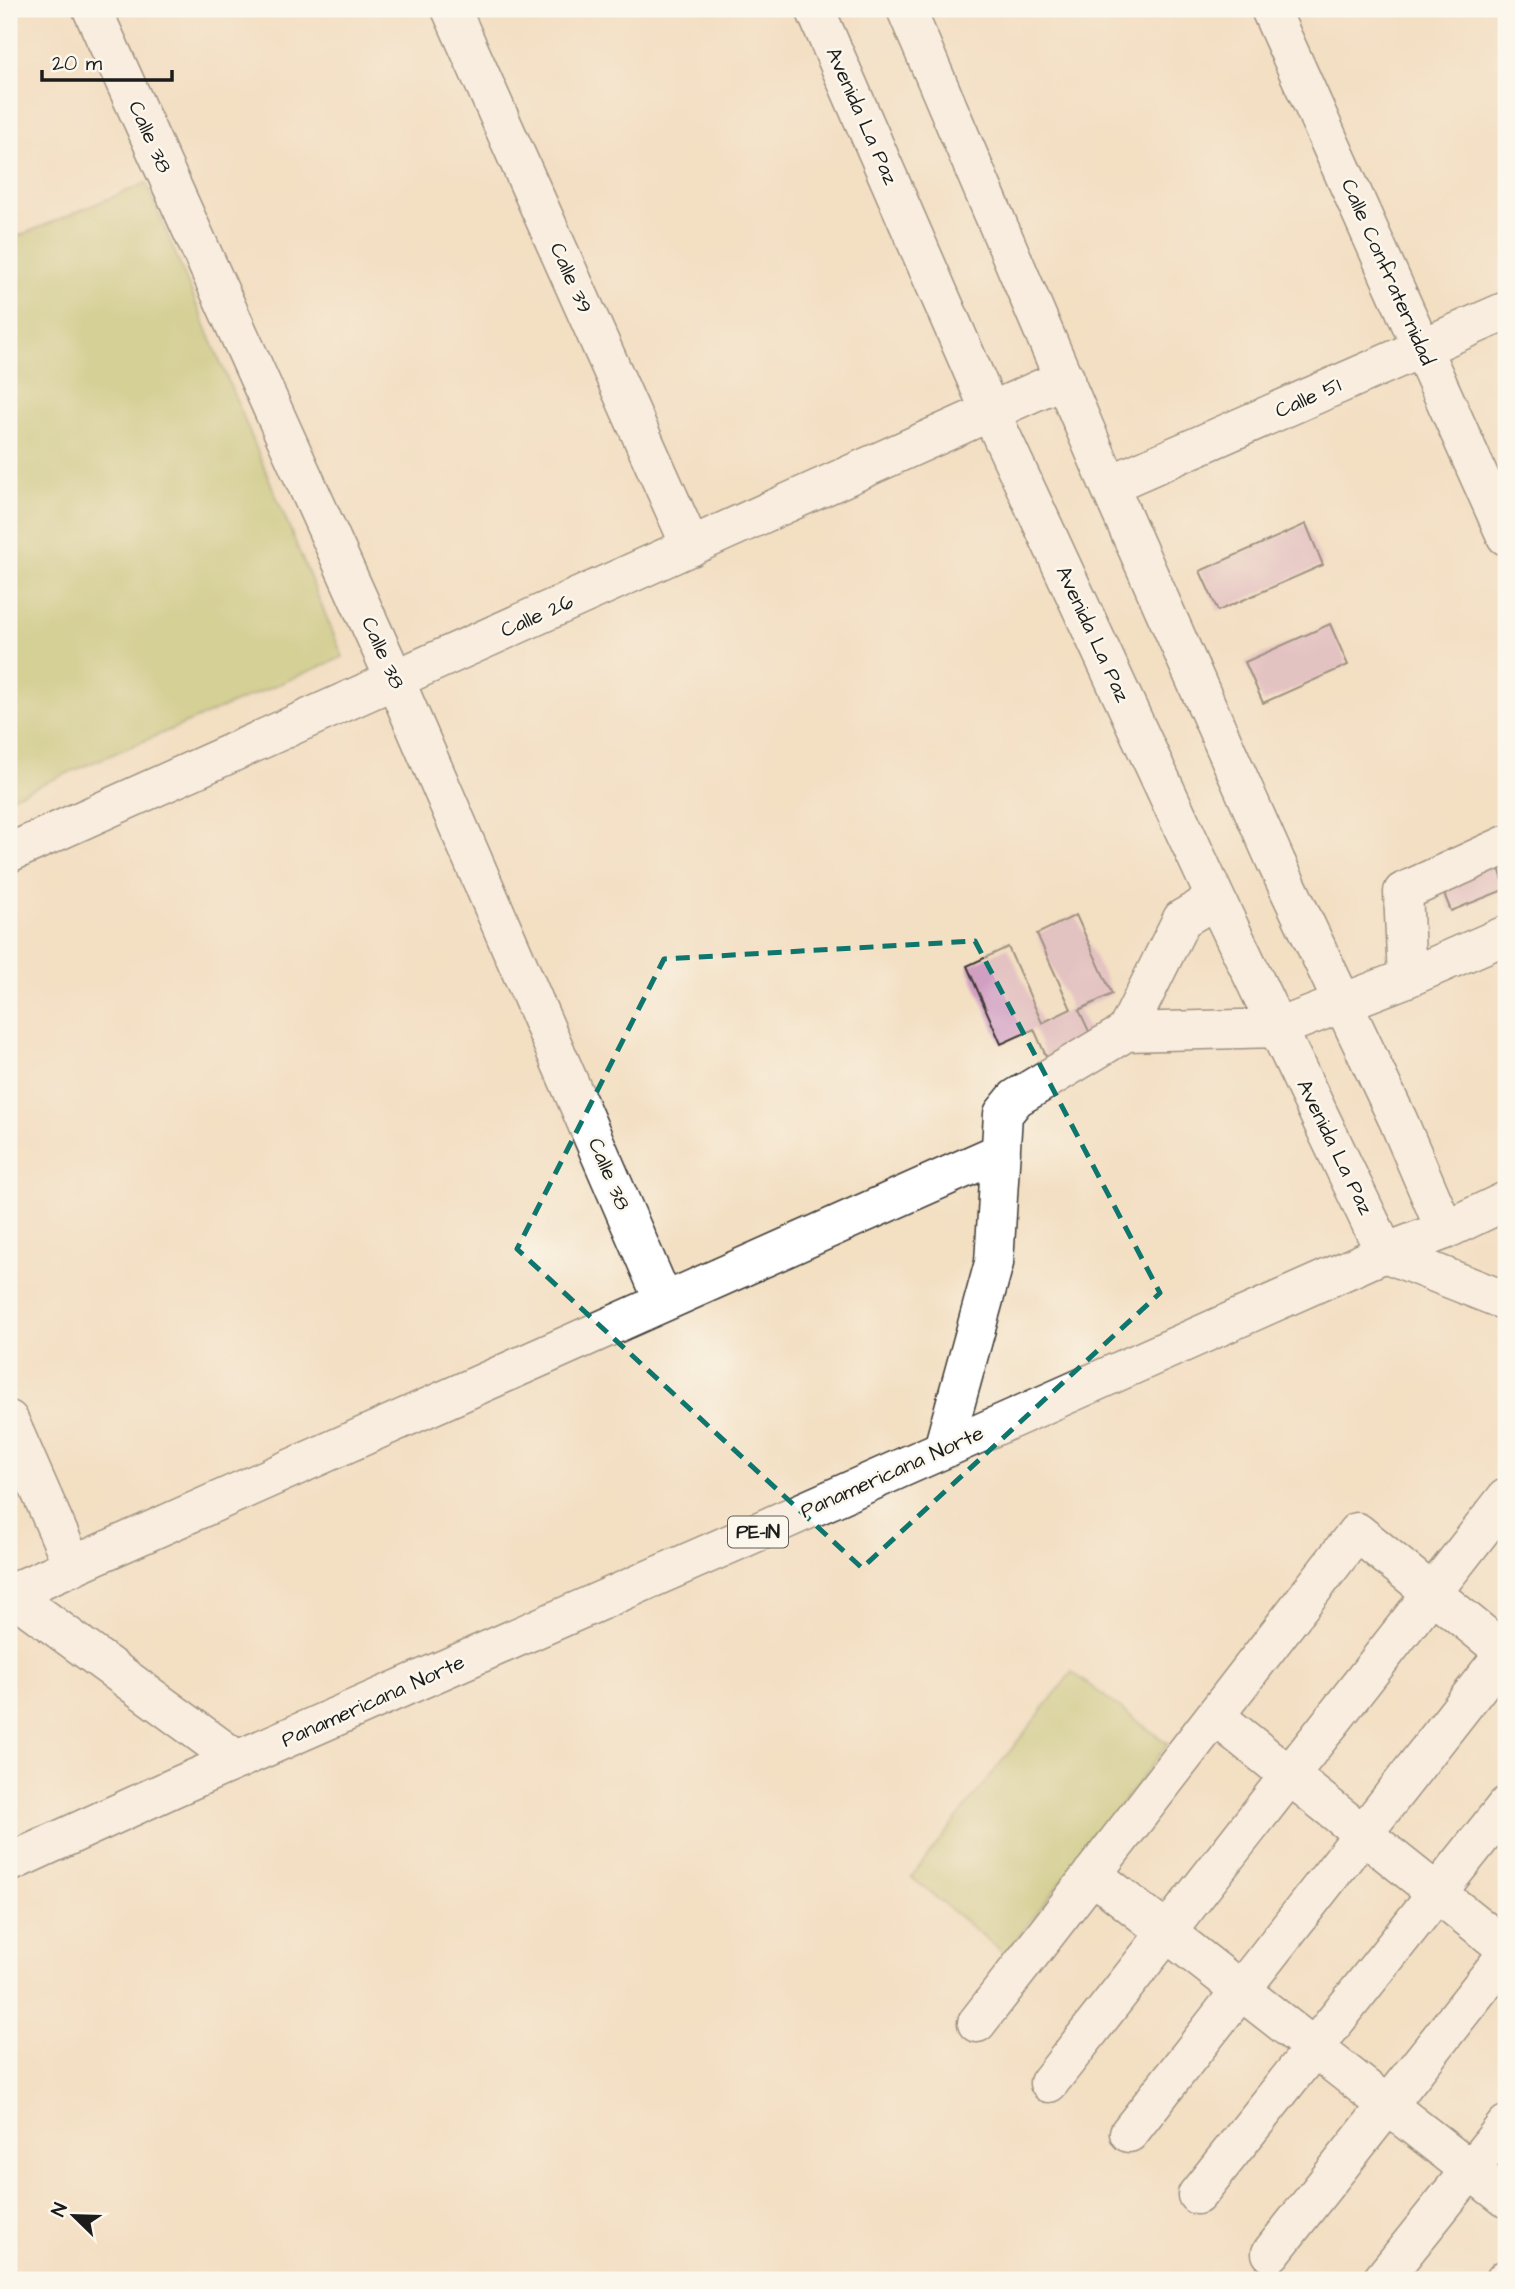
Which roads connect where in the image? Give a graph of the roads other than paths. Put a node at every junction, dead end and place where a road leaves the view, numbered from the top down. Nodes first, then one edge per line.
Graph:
1 (92, 9) edge
2 (451, 9) edge
3 (815, 9) edge
4 (906, 9) edge
5 (1270, 9) edge
6 (1506, 311) edge
7 (1422, 349) junction
8 (1065, 378) junction
9 (990, 411) junction
10 (1110, 485) junction
11 (1506, 536) edge
12 (691, 547) junction
13 (395, 680) junction
14 (1506, 845) edge
15 (9, 853) edge
16 (1216, 900) junction
17 (1506, 935) edge
18 (1407, 978) junction
19 (1343, 1002) junction
20 (1278, 1028) junction
21 (1126, 1032) junction
22 (1001, 1152) junction
23 (1506, 1201) edge
24 (1445, 1230) junction
25 (1385, 1253) junction
26 (1506, 1301) edge
27 (664, 1302) junction
28 (9, 1420) edge
29 (943, 1450) junction
30 (1506, 1497) edge
31 (73, 1566) junction
32 (1432, 1593) junction
33 (9, 1594) edge
34 (1506, 1652) edge
35 (1215, 1716) junction
36 (237, 1760) junction
37 (1289, 1775) junction
38 (1506, 1807) edge
39 (1363, 1834) junction
40 (9, 1863) edge
41 (1092, 1874) junction
42 (1437, 1893) junction
43 (1166, 1932) junction
44 (1506, 1948) edge
45 (1506, 1955) edge
46 (1240, 1990) junction
47 (976, 2023) dead end
48 (1315, 2048) junction
49 (1049, 2083) dead end
50 (1388, 2105) junction
51 (1506, 2125) edge
52 (1129, 2133) dead end
53 (1470, 2170) junction
54 (1196, 2196) dead end
55 (1506, 2198) edge
56 (1271, 2253) dead end
57 (1382, 2280) edge

1 - 13 main road, Calle 38
2 - 12 main road, Calle 39
3 - 9 main road, Avenida La Paz
4 - 8 main road
5 - 7 main road, Calle Confraternidad
6 - 7 main road, Calle 51
7 - 10 main road, Calle 51
7 - 11 main road, Calle Confraternidad
8 - 9 main road, Calle 26
8 - 10 main road
9 - 12 main road, Calle 26
9 - 16 main road, Avenida La Paz
10 - 19 main road
12 - 13 main road, Calle 26
13 - 15 main road, Calle 26
13 - 27 main road, Calle 38
14 - 18 main road
16 - 20 main road, Avenida La Paz
16 - 21 main road
17 - 18 main road
18 - 19 main road
19 - 20 main road
19 - 24 main road
20 - 21 main road
20 - 25 main road, Avenida La Paz
21 - 22 main road
22 - 27 main road
22 - 29 main road
23 - 24 main road, Panamericana Norte / PE-1N
24 - 25 main road, Panamericana Norte / PE-1N
25 - 26 main road
25 - 29 main road, Panamericana Norte / PE-1N
27 - 31 main road
28 - 31 main road
29 - 36 main road, Panamericana Norte / PE-1N
30 - 32 main road
31 - 33 main road
32 - 34 main road
32 - 35 main road
32 - 37 main road
33 - 36 main road
34 - 39 main road
35 - 37 main road
35 - 41 main road
36 - 40 main road, Panamericana Norte / PE-1N
37 - 39 main road
37 - 43 main road
38 - 42 main road
39 - 42 main road
39 - 46 main road
41 - 43 main road
41 - 47 main road
42 - 44 main road
42 - 48 main road
43 - 46 main road
43 - 49 main road
45 - 50 main road
46 - 48 main road
46 - 52 main road
48 - 50 main road
48 - 54 main road
50 - 53 main road
50 - 56 main road
51 - 53 main road
53 - 55 main road
53 - 57 main road

